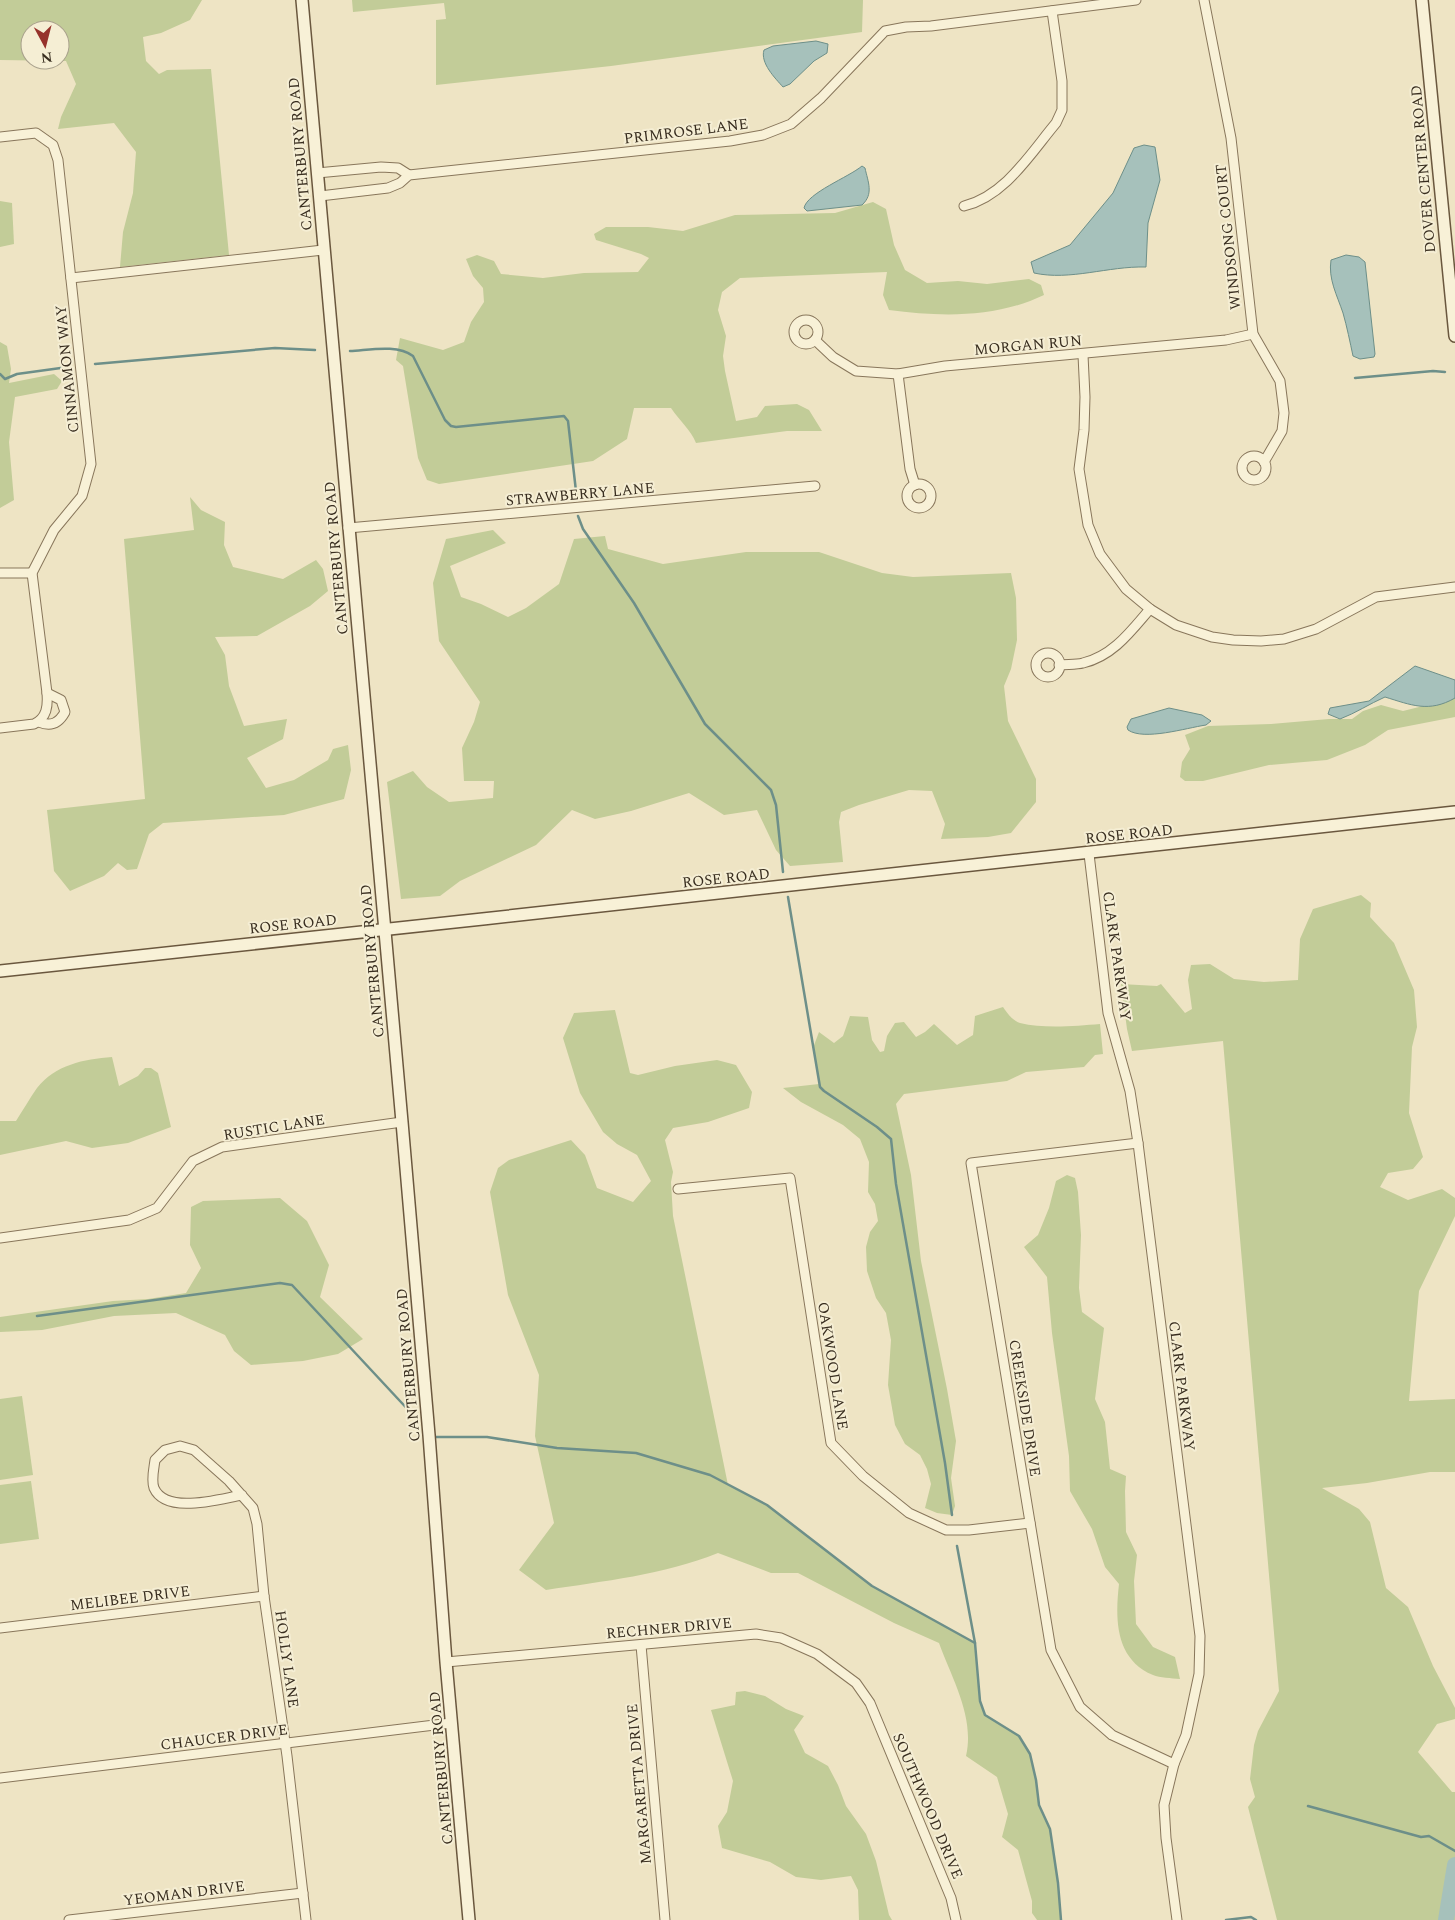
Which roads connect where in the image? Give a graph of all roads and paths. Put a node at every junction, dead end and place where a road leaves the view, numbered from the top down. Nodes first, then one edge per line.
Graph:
1 (302, 0) edge
2 (1136, 0) edge
3 (1204, 0) edge
4 (1422, 0) edge
5 (1052, 11) junction
6 (0, 137) edge
7 (317, 174) junction
8 (409, 175) junction
9 (320, 196) junction
10 (964, 206) dead end
11 (323, 250) junction
12 (1451, 253) edge
13 (71, 278) junction
14 (1253, 334) junction
15 (1455, 336) edge
16 (815, 340) dead end
17 (1083, 354) junction
18 (898, 374) junction
19 (1264, 462) dead end
20 (915, 485) dead end
21 (815, 486) dead end
22 (348, 528) junction
23 (0, 573) edge
24 (32, 573) junction
25 (1455, 587) edge
26 (1150, 609) junction
27 (1059, 665) dead end
28 (47, 693) junction
29 (39, 722) junction
30 (0, 728) edge
31 (1455, 812) edge
32 (1090, 854) junction
33 (384, 929) junction
34 (0, 971) edge
35 (402, 1122) junction
36 (1138, 1143) junction
37 (678, 1190) dead end
38 (0, 1238) edge
39 (242, 1495) junction
40 (1030, 1523) junction
41 (264, 1596) junction
42 (0, 1628) edge
43 (641, 1645) junction
44 (446, 1662) junction
45 (870, 1704) joint
46 (451, 1723) junction
47 (286, 1744) junction
48 (1174, 1764) junction
49 (0, 1778) edge
50 (303, 1893) junction
51 (69, 1920) edge
52 (306, 1920) edge
53 (469, 1920) edge
54 (665, 1920) edge
55 (956, 1920) edge
56 (1177, 1920) edge

1 - 7 street, CANTERBURY ROAD
2 - 5 street, PRIMROSE LANE
3 - 14 street, WINDSONG COURT
4 - 12 street, DOVER CENTER ROAD
5 - 8 street, PRIMROSE LANE
5 - 10 street
6 - 13 street, CINNAMON WAY
7 - 8 street, PRIMROSE LANE
7 - 9 street, CANTERBURY ROAD
8 - 9 street, PRIMROSE LANE
9 - 11 street, CANTERBURY ROAD
11 - 13 street
11 - 22 street, CANTERBURY ROAD
12 - 15 street, DOVER CENTER ROAD
13 - 24 street, CINNAMON WAY
14 - 17 street, MORGAN RUN
14 - 19 street, WINDSONG COURT
16 - 18 street, MORGAN RUN
17 - 18 street, MORGAN RUN
17 - 26 street
18 - 20 street
21 - 22 street, STRAWBERRY LANE
22 - 33 street, CANTERBURY ROAD
23 - 24 street
24 - 28 street
25 - 26 street
26 - 27 street
28 - 29 street
28 - 29 street
29 - 30 street
31 - 32 street, ROSE ROAD
32 - 33 street, ROSE ROAD
32 - 36 street, CLARK PARKWAY
33 - 34 street, ROSE ROAD
33 - 35 street, CANTERBURY ROAD
35 - 38 street, RUSTIC LANE
35 - 44 street, CANTERBURY ROAD
36 - 40 street, CREEKSIDE DRIVE
36 - 48 street, CLARK PARKWAY
37 - 40 street, OAKWOOD LANE
39 - 39 street, HOLLY LANE
39 - 41 street, HOLLY LANE
40 - 48 street, CREEKSIDE DRIVE
41 - 42 street, MELIBEE DRIVE
41 - 47 street, HOLLY LANE
43 - 44 street, RECHNER DRIVE
43 - 45 street, RECHNER DRIVE
43 - 54 street, MARGARETTA DRIVE
44 - 46 street, CANTERBURY ROAD
45 - 55 street, SOUTHWOOD DRIVE
46 - 47 street, CHAUCER DRIVE
46 - 53 street, CANTERBURY ROAD
47 - 49 street, CHAUCER DRIVE
47 - 50 street, HOLLY LANE
48 - 56 street, CLARK PARKWAY
50 - 51 street, YEOMAN DRIVE
50 - 52 street, HOLLY LANE

